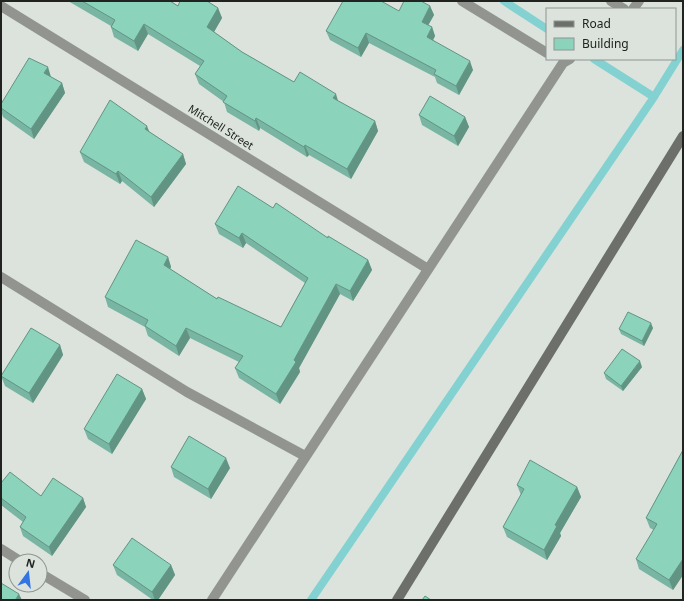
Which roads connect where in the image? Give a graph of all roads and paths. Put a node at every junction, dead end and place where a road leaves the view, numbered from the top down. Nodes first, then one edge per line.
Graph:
1 (462, 1) edge
2 (611, 1) edge
3 (1, 6) edge
4 (622, 8) edge
5 (546, 52) edge
6 (564, 60) edge
7 (683, 136) edge
8 (428, 269) junction
9 (1, 277) edge
10 (306, 456) junction
11 (48, 578) edge
12 (85, 600) edge
13 (212, 600) edge
14 (397, 600) edge

1 - 5 street
2 - 4 street
3 - 8 street, Mitchell Street
6 - 8 street
7 - 14 street
8 - 10 street
9 - 10 street
10 - 13 street
11 - 12 street

